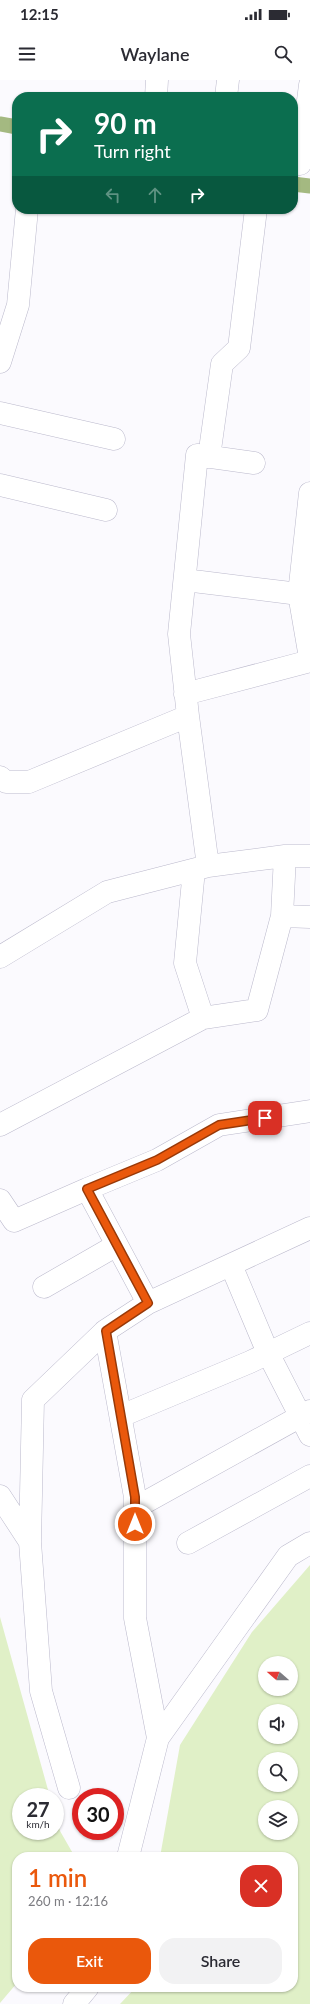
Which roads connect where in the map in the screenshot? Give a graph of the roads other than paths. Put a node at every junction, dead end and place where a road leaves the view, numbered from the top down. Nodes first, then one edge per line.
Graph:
1 (157, 80) edge
2 (228, 80) edge
3 (310, 85) edge
4 (156, 92) edge
5 (227, 92) edge
6 (304, 157) edge
7 (27, 214) edge
8 (255, 214) edge
9 (0, 362) edge
10 (0, 413) edge
11 (114, 439) dead end
12 (210, 457) junction
13 (254, 463) dead end
14 (0, 485) edge
15 (310, 493) edge
16 (106, 510) dead end
17 (185, 580) junction
18 (299, 594) junction
19 (310, 659) edge
20 (185, 694) junction
21 (188, 716) junction
22 (0, 777) edge
23 (285, 856) junction
24 (310, 856) edge
25 (201, 868) junction
26 (282, 916) junction
27 (310, 916) edge
28 (0, 957) edge
29 (203, 1018) junction
30 (310, 1111) edge
31 (0, 1124) edge
32 (87, 1189) junction
33 (0, 1200) edge
34 (310, 1228) edge
35 (117, 1245) junction
36 (231, 1265) junction
37 (44, 1287) dead end
38 (148, 1303) junction
39 (106, 1331) junction
40 (310, 1333) edge
41 (268, 1353) junction
42 (305, 1413) edge
43 (121, 1416) junction
44 (310, 1435) edge
45 (310, 1476) edge
46 (0, 1496) edge
47 (135, 1508) junction
48 (30, 1542) junction
49 (188, 1543) dead end
50 (310, 1543) edge
51 (158, 1738) junction
52 (69, 1788) dead end
53 (129, 1852) edge
54 (84, 1992) edge
55 (74, 2004) edge

1 - 4 street
2 - 5 street
3 - 6 street
7 - 9 street
8 - 12 street
10 - 11 street
12 - 13 street
12 - 17 street
14 - 16 street
15 - 18 street
17 - 18 street
17 - 20 street
18 - 19 street
19 - 20 street
20 - 21 street
21 - 22 street
21 - 25 street
23 - 24 street
23 - 25 street
23 - 26 street
25 - 28 street
25 - 29 street
26 - 27 street
26 - 29 street
29 - 31 street
30 - 32 street
32 - 33 street
32 - 35 street
34 - 36 street
35 - 37 street
35 - 38 street
36 - 38 street
36 - 41 street
38 - 39 street
39 - 43 street
39 - 48 street
40 - 41 street
41 - 42 street
41 - 43 street
42 - 44 street
42 - 47 street
43 - 47 street
45 - 49 street
46 - 48 street
47 - 51 street
48 - 52 street
50 - 51 street
51 - 53 street
54 - 55 street

